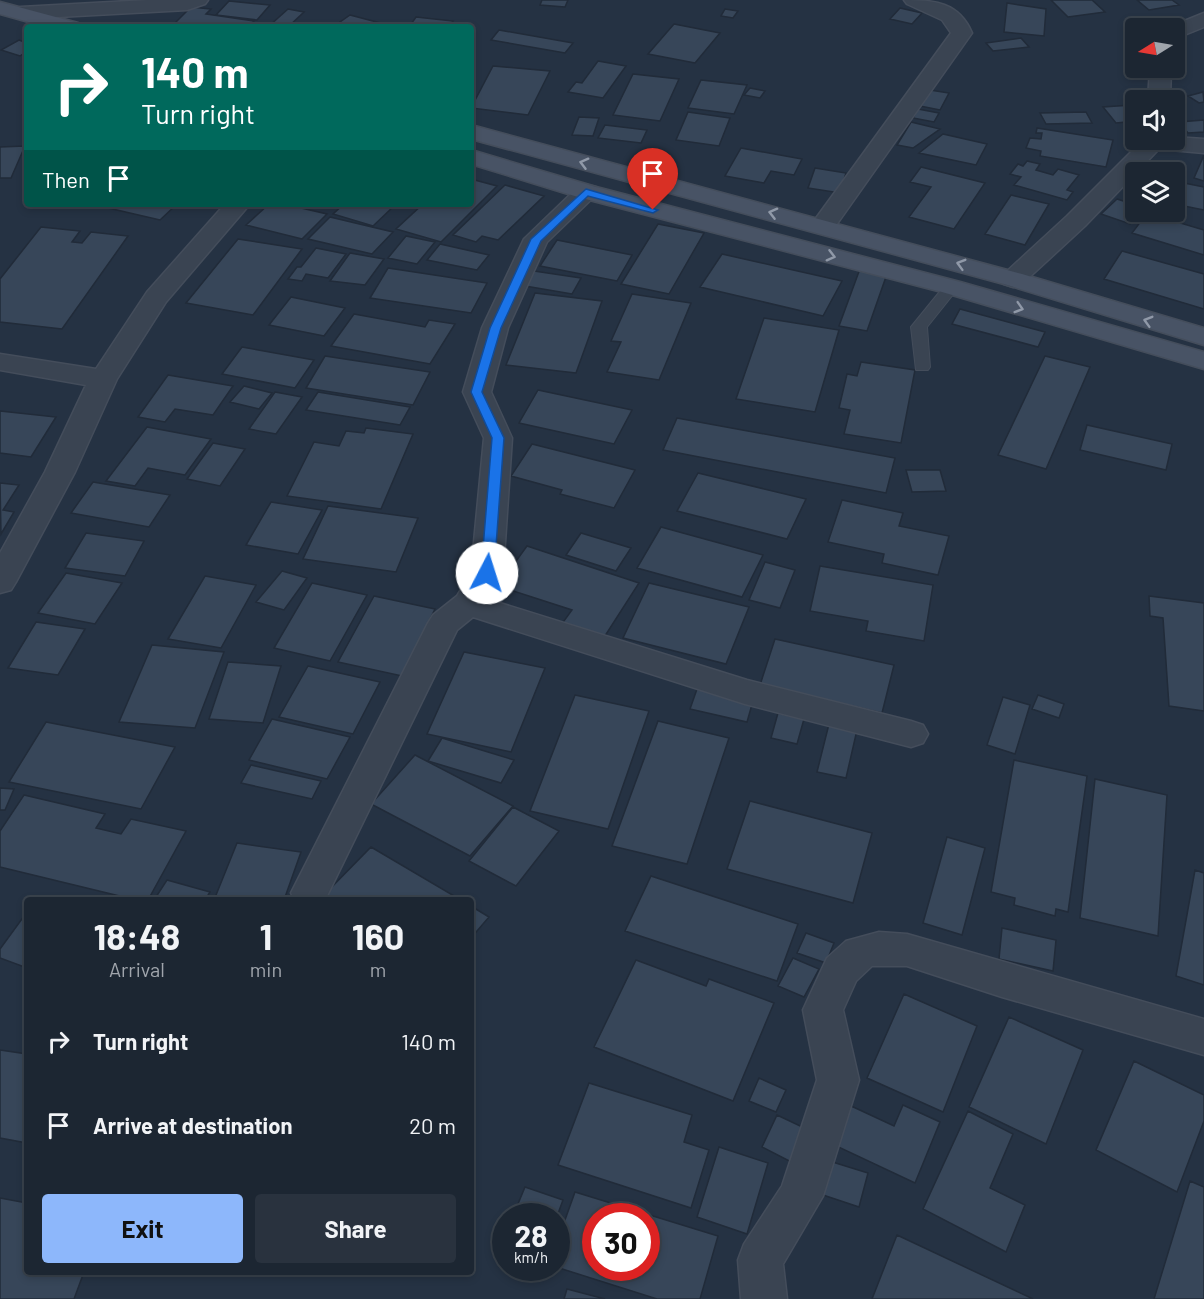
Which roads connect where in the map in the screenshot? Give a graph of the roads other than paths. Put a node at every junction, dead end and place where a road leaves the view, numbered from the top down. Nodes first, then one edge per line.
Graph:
1 (198, 0) edge
2 (914, 0) edge
3 (0, 8) edge
4 (21, 13) junction
5 (1204, 19) edge
6 (60, 24) edge
7 (0, 27) edge
8 (1185, 28) edge
9 (24, 34) edge
10 (474, 133) edge
11 (1185, 144) edge
12 (1204, 146) edge
13 (1145, 150) edge
14 (474, 158) edge
15 (586, 192) junction
16 (235, 207) edge
17 (823, 226) junction
18 (1013, 279) junction
19 (951, 287) junction
20 (1204, 337) edge
21 (1204, 361) edge
22 (0, 362) edge
23 (922, 367) dead end
24 (103, 379) junction
25 (0, 582) edge
26 (468, 604) junction
27 (911, 734) dead end
28 (310, 893) dead end
29 (1204, 1037) edge
30 (764, 1299) edge

1 - 4 street
2 - 17 street
3 - 4 main road
4 - 6 main road
5 - 8 street
7 - 9 main road
17 -> 10 main road
11 - 12 street
13 - 18 street
14 - 15 main road
15 -> 19 main road
15 - 26 street
16 - 24 street
18 -> 17 main road
20 -> 18 main road
19 -> 21 main road
19 - 23 lane
22 - 24 street
24 - 25 street
26 - 27 street
26 - 28 street
29 - 30 street

